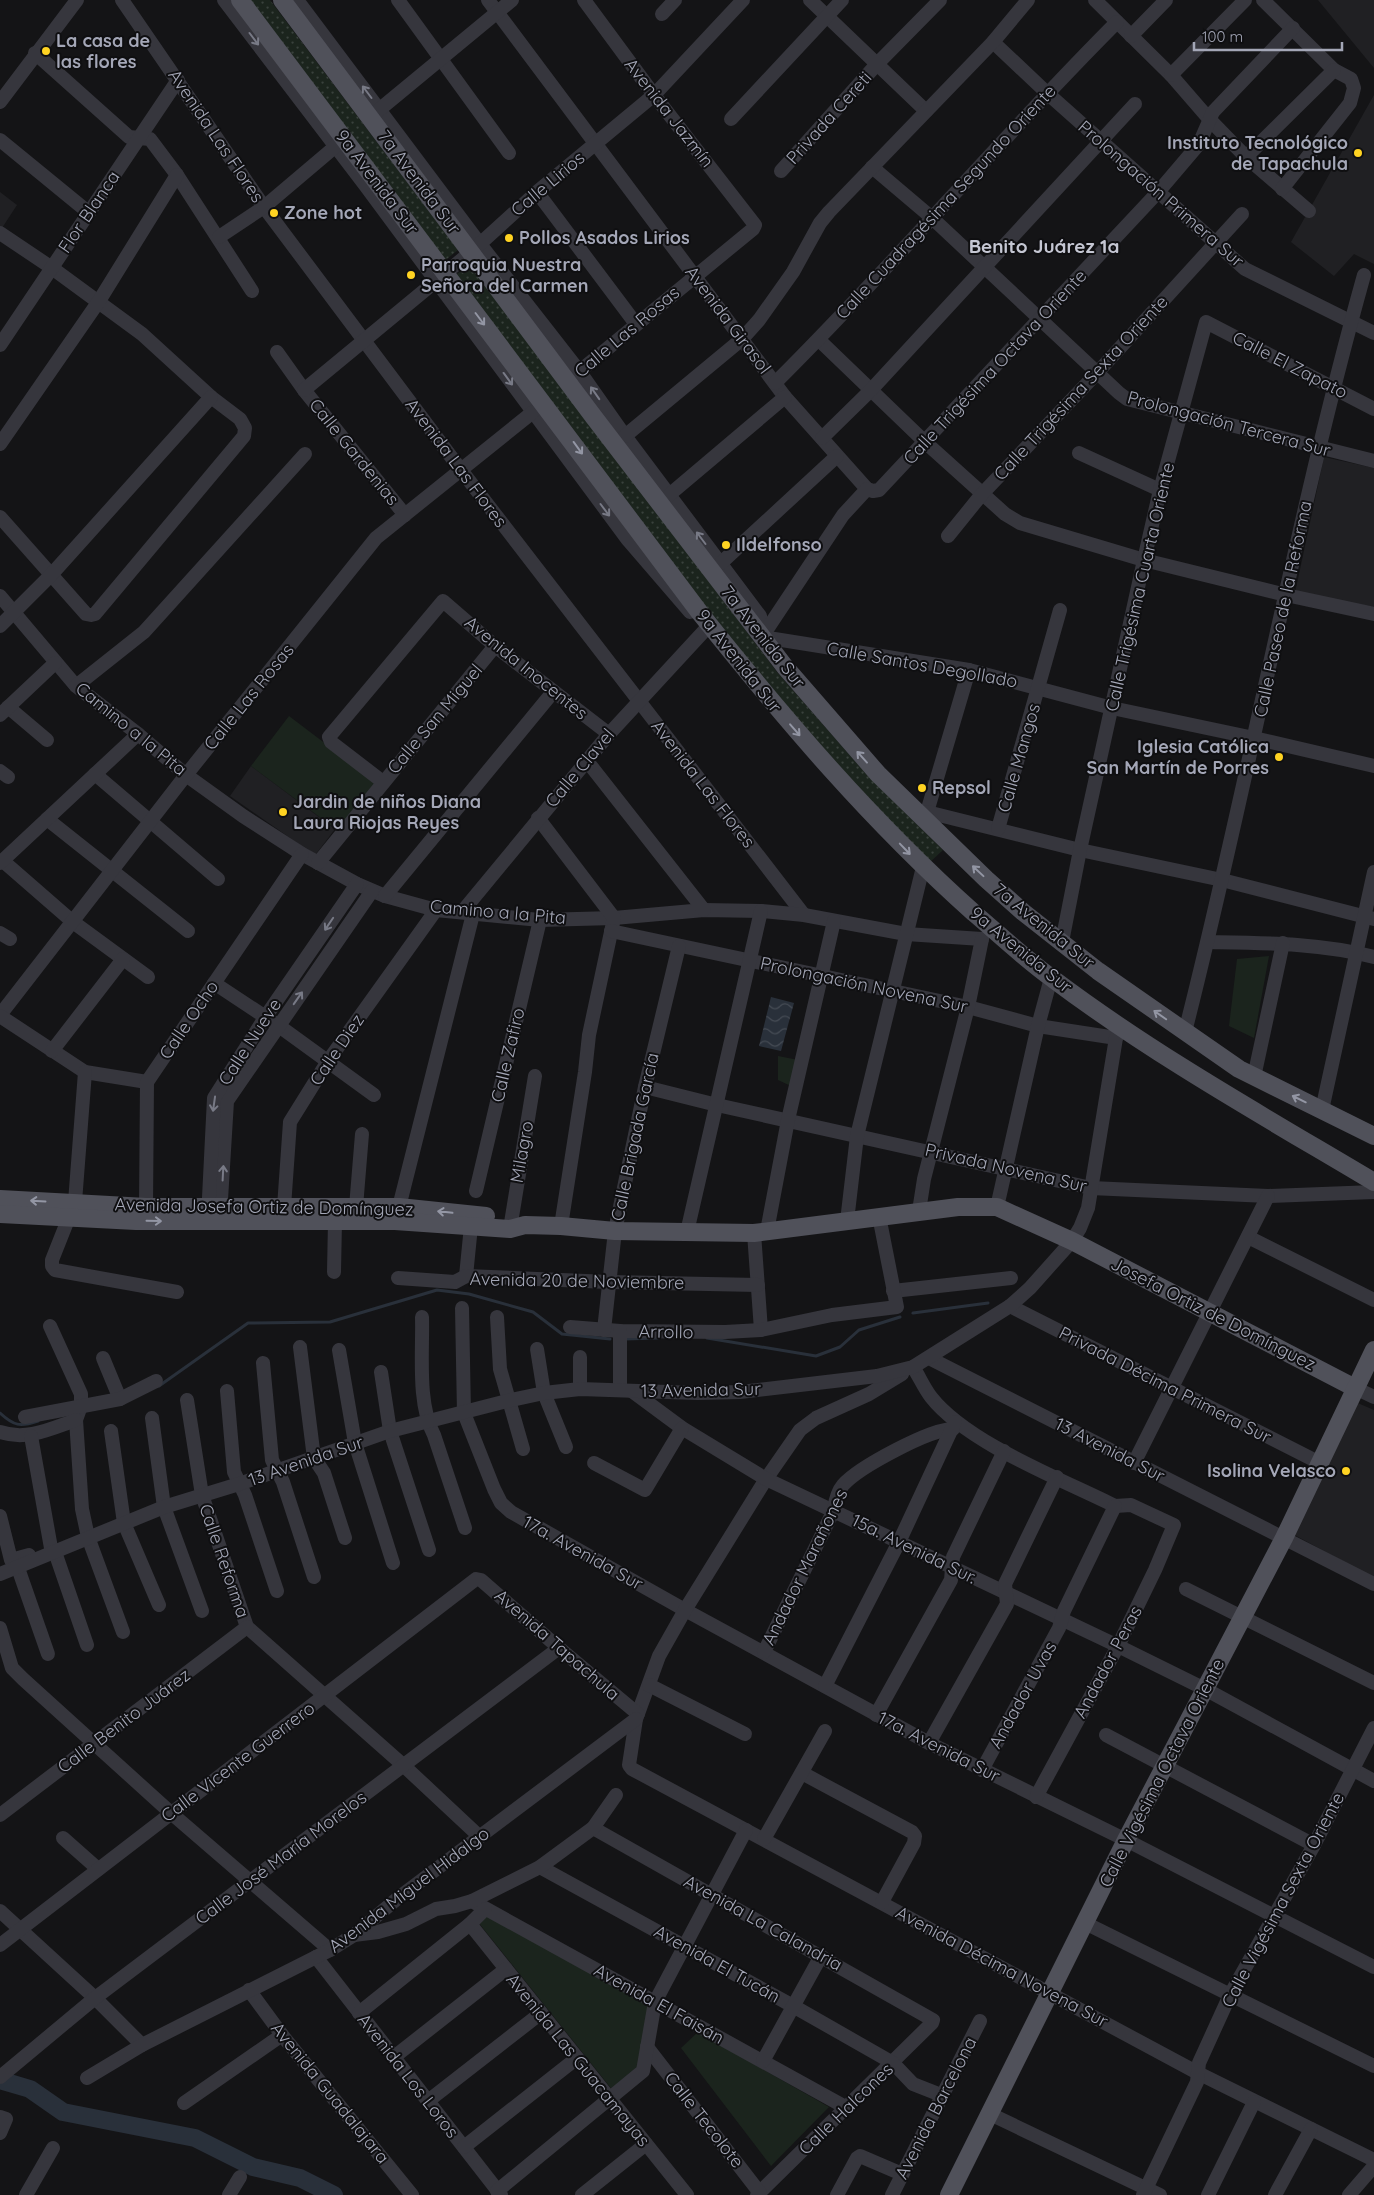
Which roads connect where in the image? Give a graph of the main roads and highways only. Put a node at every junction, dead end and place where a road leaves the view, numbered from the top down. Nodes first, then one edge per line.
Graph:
1 (240, 0) edge
2 (282, 0) edge
3 (365, 184) road end
4 (385, 192) junction
5 (1374, 1136) edge
6 (1374, 1182) edge
7 (0, 1199) edge
8 (73, 1210) junction
9 (0, 1214) edge
10 (214, 1215) junction
11 (515, 1224) junction
12 (1072, 1241) joint
13 (1374, 1350) edge
14 (1356, 1388) junction
15 (949, 2195) edge

1 - 4 main road, 9a Avenida Sur
5 -> 2 main road, 7a Avenida Sur
3 - 4 main road
4 -> 6 main road, 9a Avenida Sur
8 -> 7 main road, Avenida Josefa Ortiz de Domínguez
8 - 9 main road, Avenida Josefa Ortiz de Domínguez
8 - 10 main road, Avenida Josefa Ortiz de Domínguez
8 -> 10 main road, Avenida Josefa Ortiz de Domínguez
10 - 11 main road, Avenida Josefa Ortiz de Domínguez
11 -> 10 main road, Avenida Josefa Ortiz de Domínguez
11 - 12 main road, Avenida Josefa Ortiz de Domínguez
12 - 14 main road, Josefa Ortiz de Domínguez
13 - 14 main road, Calle Vigésima Octava Oriente
14 - 15 main road, Calle Vigésima Octava Oriente

